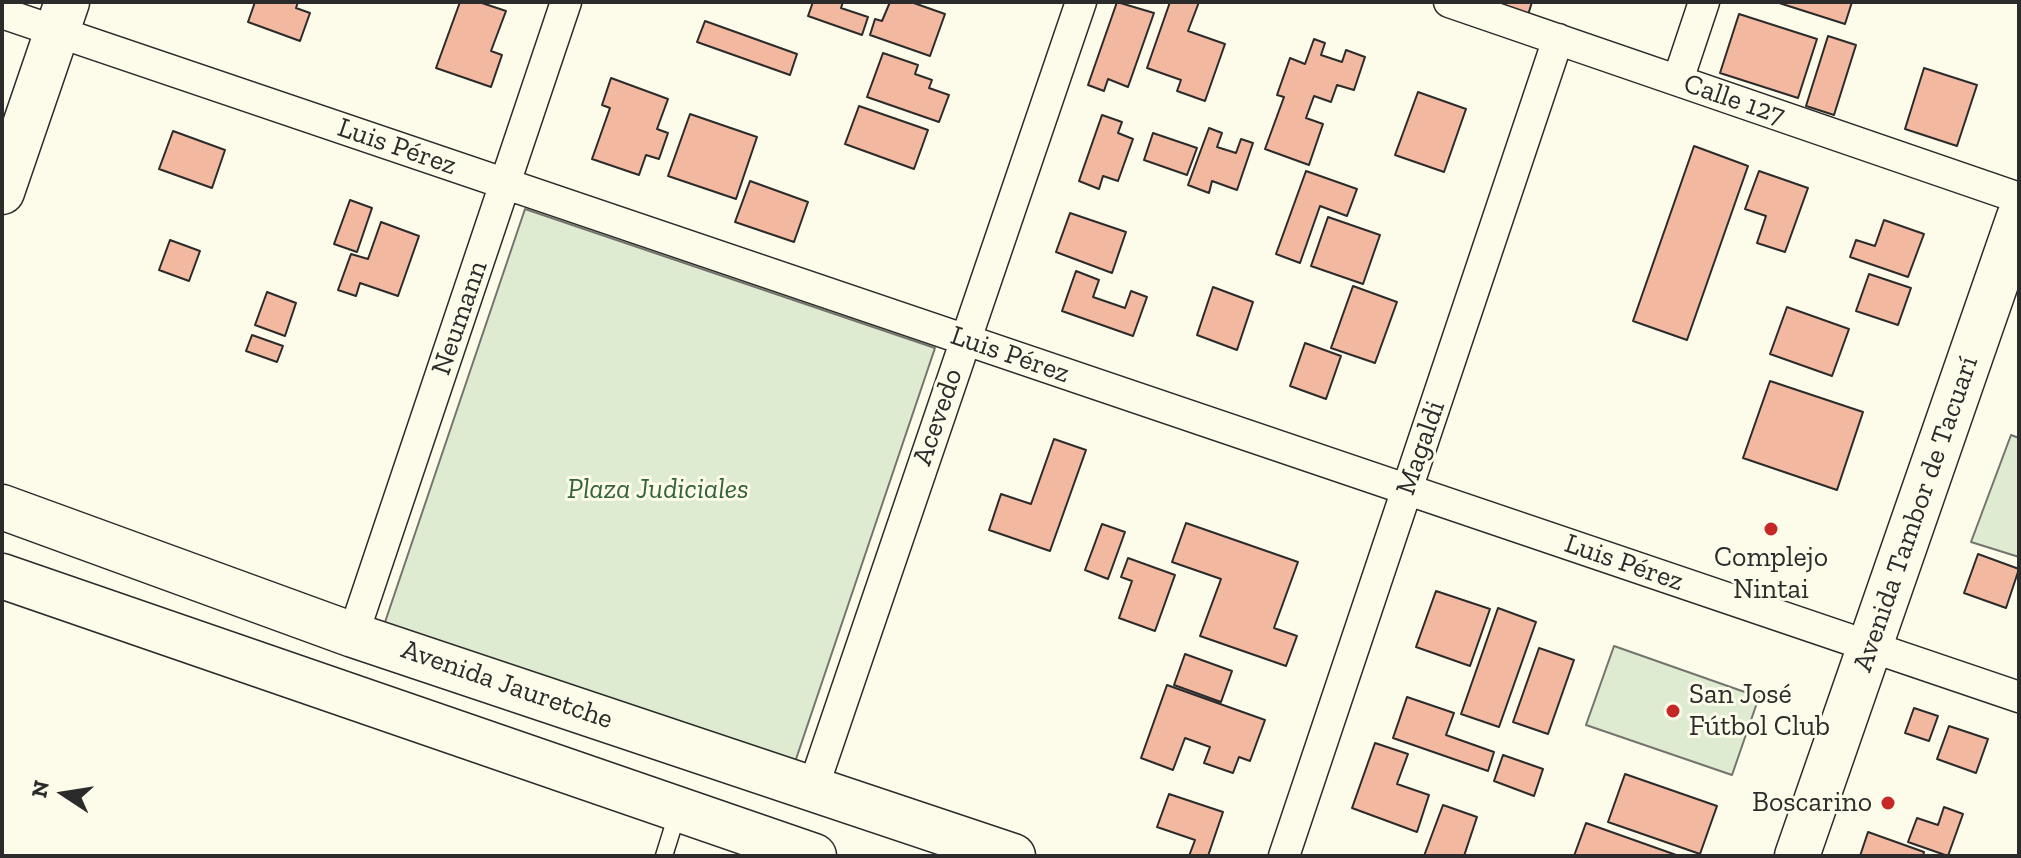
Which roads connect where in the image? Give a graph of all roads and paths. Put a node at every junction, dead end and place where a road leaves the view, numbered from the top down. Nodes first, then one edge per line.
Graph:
1 (566, 2) edge
2 (1081, 2) edge
3 (1449, 2) edge
4 (1704, 2) edge
5 (2, 13) edge
6 (62, 17) edge
7 (1558, 39) junction
8 (1678, 80) junction
9 (505, 184) junction
10 (2, 192) edge
11 (2019, 198) edge
12 (2019, 217) edge
13 (964, 340) junction
14 (1407, 490) junction
15 (2, 507) edge
16 (2, 576) edge
17 (353, 635) junction
18 (1870, 646) junction
19 (2019, 697) edge
20 (813, 788) junction
21 (678, 809) junction
22 (664, 856) edge
23 (814, 856) edge
24 (1013, 856) edge
25 (1284, 856) edge
26 (1797, 856) edge

1 - 9 street, Neumann
2 - 13 street, Acevedo
3 - 7 street, Calle 127
4 - 8 street
5 - 6 street, Luis Pérez
6 - 9 street, Luis Pérez
6 - 10 main road
7 - 8 street, Calle 127
7 - 14 street, Magaldi
8 - 11 street, Calle 127
9 - 13 street, Luis Pérez
9 - 17 street, Neumann
12 - 18 main road, Avenida Tambor de Tacuarí
13 - 14 street, Luis Pérez
13 - 20 street, Acevedo
14 - 18 street, Luis Pérez
14 - 25 street, Magaldi
15 - 17 main road, Avenida Jauretche
16 - 21 main road
17 - 20 main road, Avenida Jauretche
18 - 19 street, Luis Pérez
18 - 26 main road, Avenida Tambor de Tacuarí
20 - 24 main road, Avenida Jauretche
21 - 22 lane
21 - 23 main road

